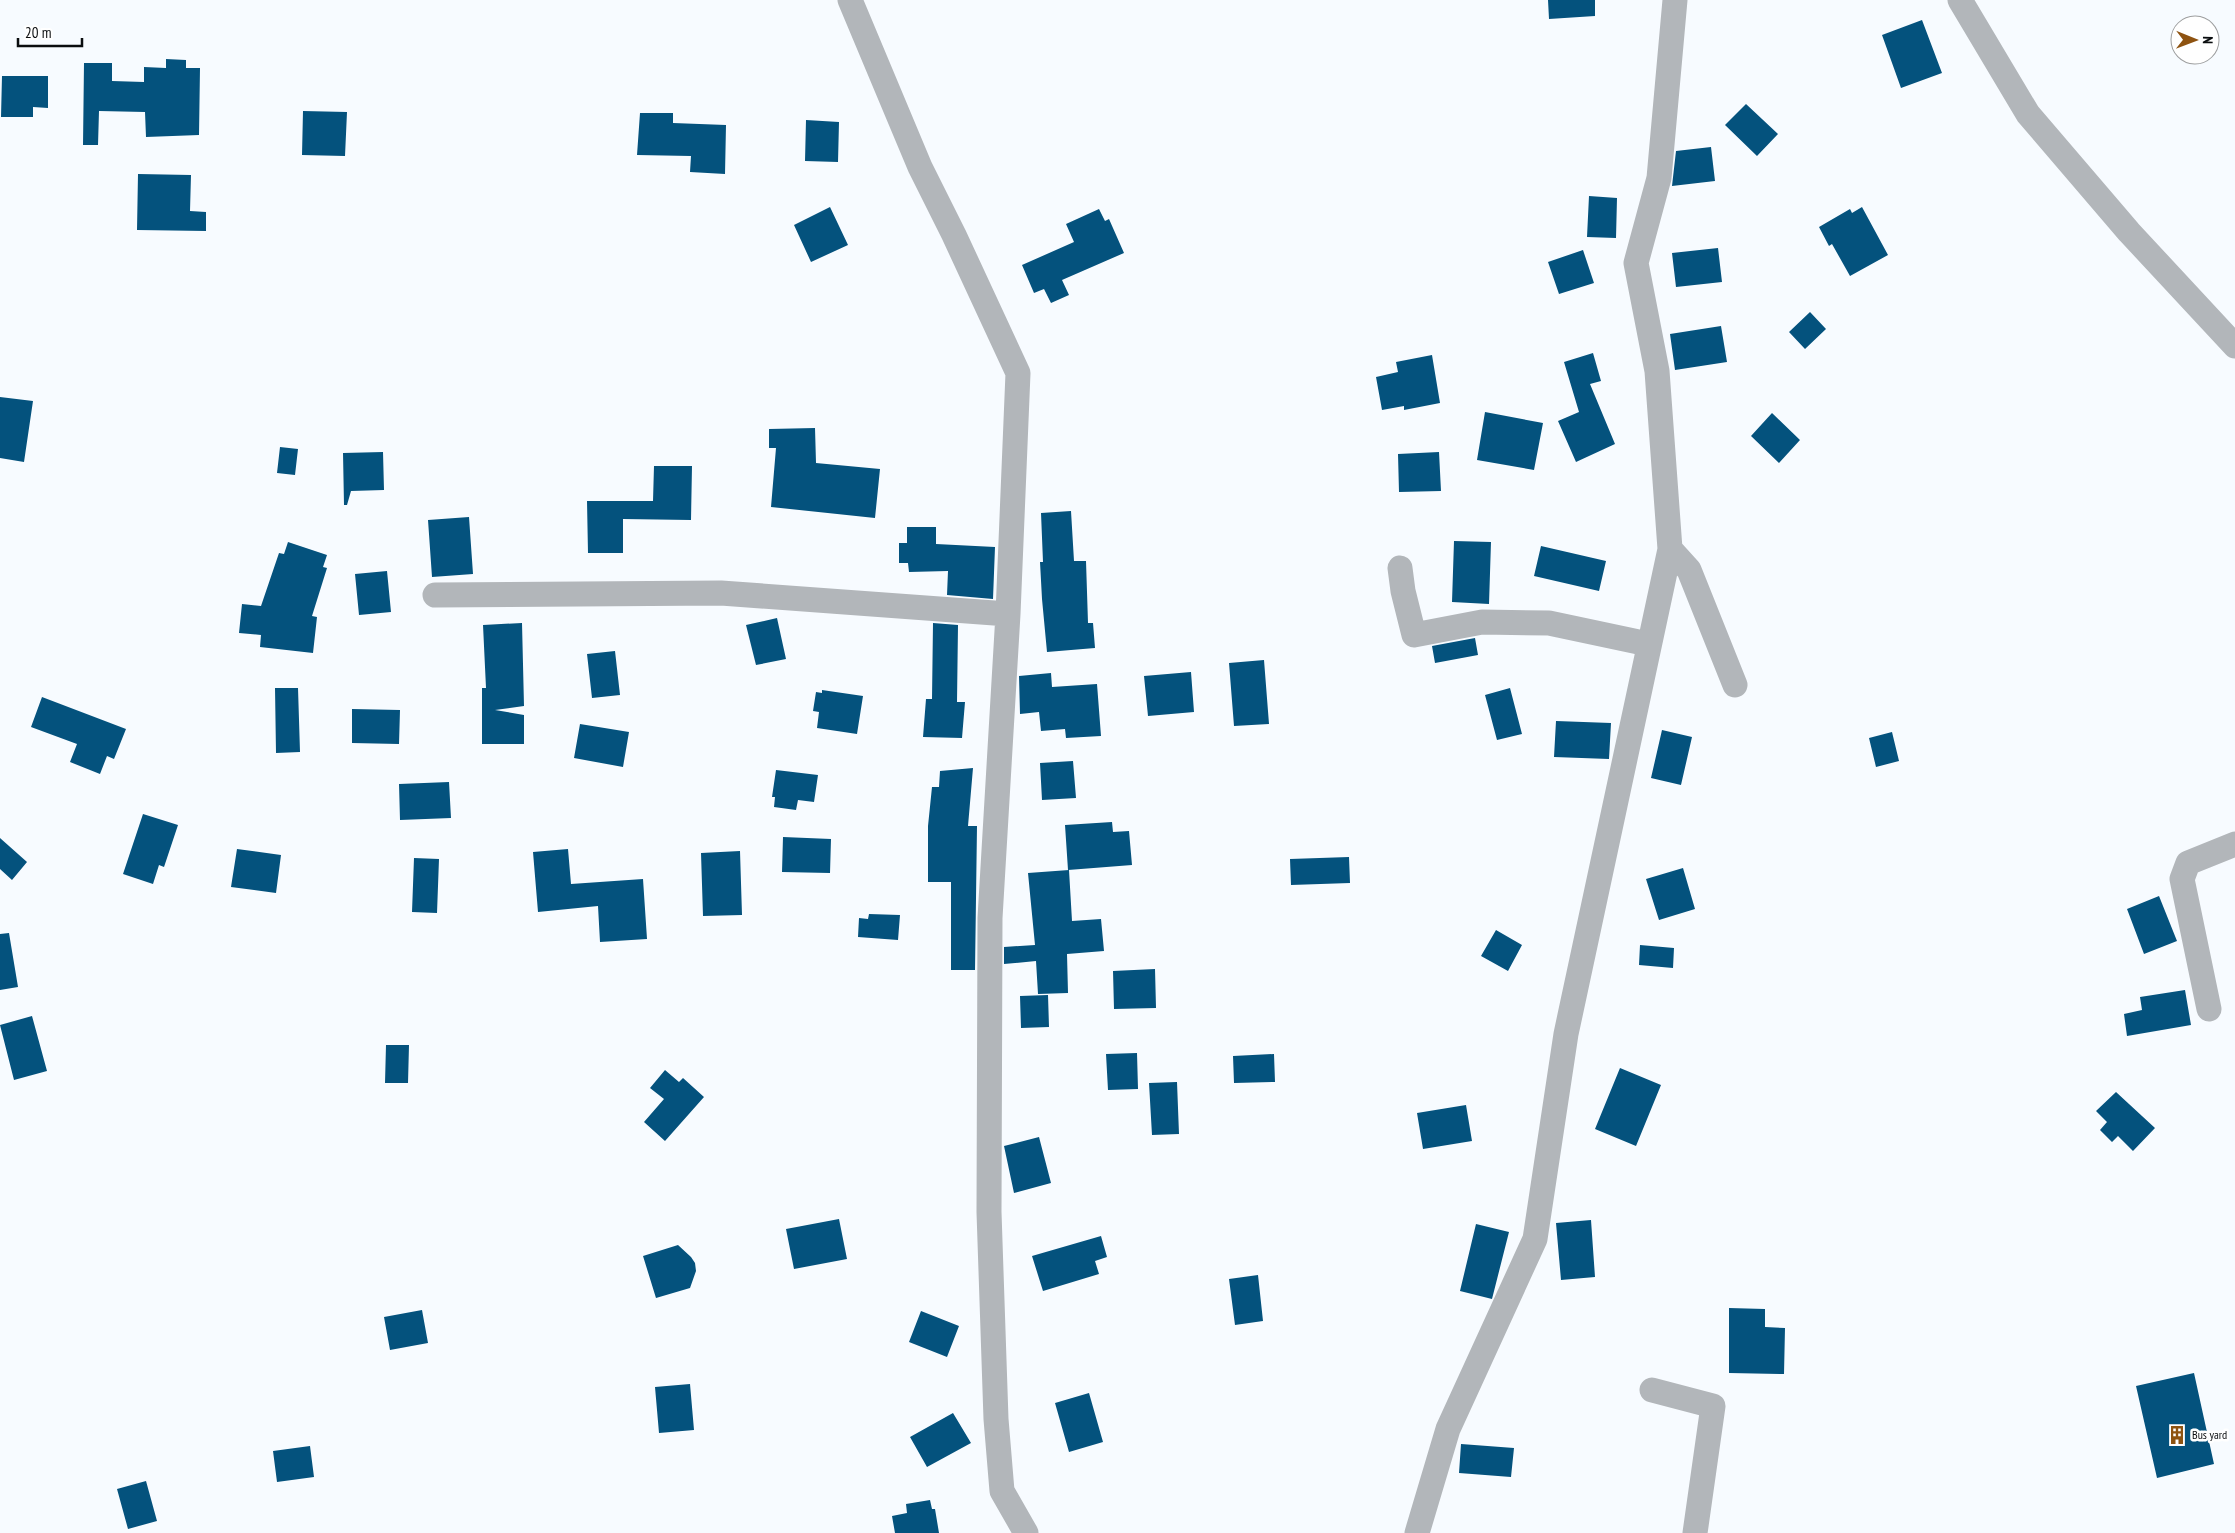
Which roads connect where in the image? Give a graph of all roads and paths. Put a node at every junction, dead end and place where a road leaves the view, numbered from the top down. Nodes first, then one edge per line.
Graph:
1 (850, 0) edge
2 (1675, 0) edge
3 (1960, 0) edge
4 (2235, 346) edge
5 (1670, 549) junction
6 (1400, 568) dead end
7 (435, 595) dead end
8 (1008, 614) junction
9 (1648, 644) junction
10 (1735, 685) dead end
11 (2235, 844) edge
12 (2210, 1009) dead end
13 (1652, 1390) dead end
14 (1026, 1533) edge
15 (1417, 1533) edge
16 (1694, 1533) edge

1 - 8 street
2 - 5 street
3 - 4 street
5 - 9 street
5 - 10 street
6 - 9 street
7 - 8 street
8 - 14 street
9 - 15 street
11 - 12 street
13 - 16 street

